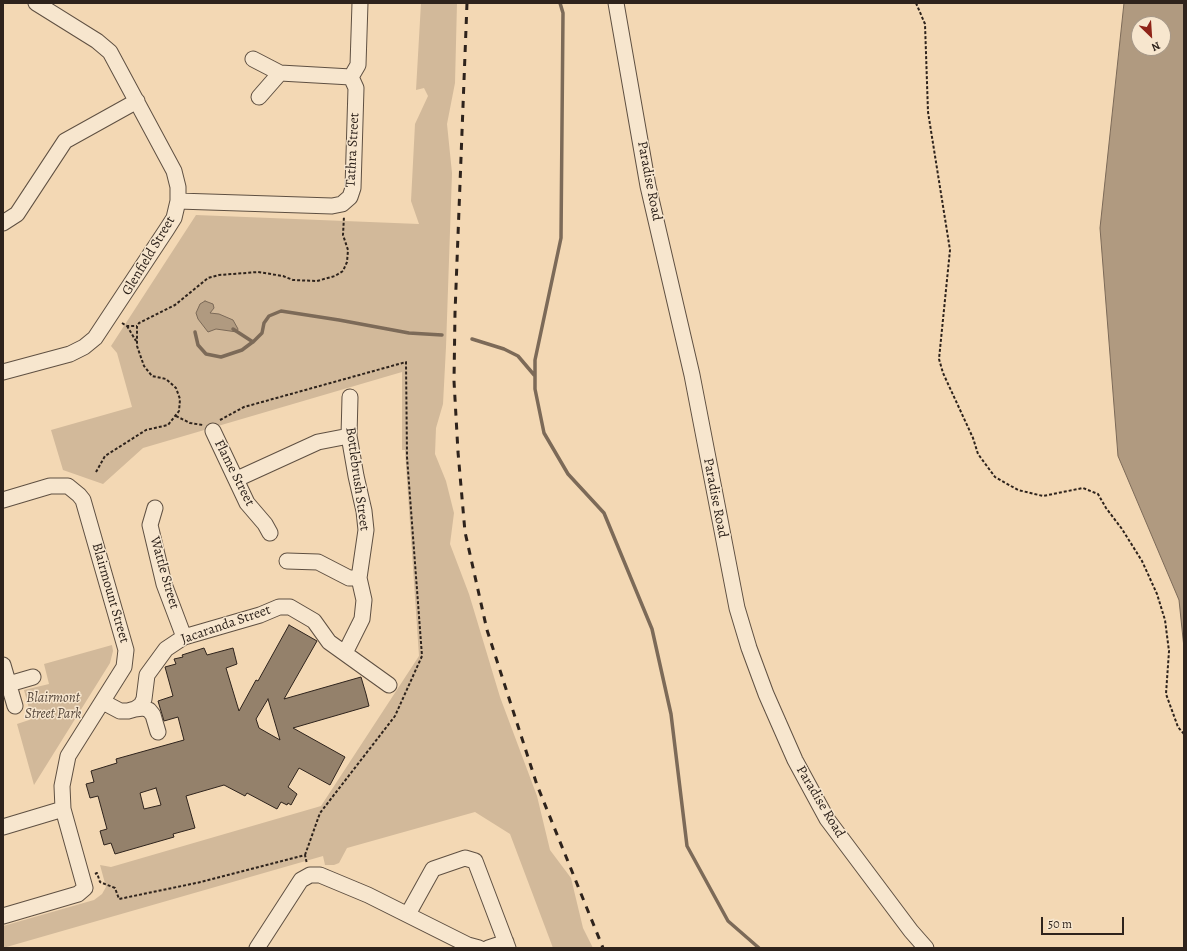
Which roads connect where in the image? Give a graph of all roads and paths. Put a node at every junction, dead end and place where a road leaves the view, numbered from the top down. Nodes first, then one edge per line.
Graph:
1 (36, 3) edge
2 (360, 3) edge
3 (616, 3) edge
4 (916, 3) edge
5 (253, 59) dead end
6 (280, 73) junction
7 (350, 77) junction
8 (259, 97) dead end
9 (137, 102) junction
10 (178, 201) junction
11 (342, 204) junction
12 (3, 223) edge
13 (122, 323) dead end
14 (127, 326) junction
15 (137, 326) junction
16 (137, 342) junction
17 (3, 372) edge
18 (350, 397) dead end
19 (213, 431) dead end
20 (349, 436) junction
21 (96, 472) dead end
22 (237, 479) junction
23 (3, 500) edge
24 (155, 508) dead end
25 (270, 533) dead end
26 (287, 561) dead end
27 (359, 578) junction
28 (184, 637) junction
29 (345, 653) junction
30 (3, 665) edge
31 (33, 677) dead end
32 (9, 684) junction
33 (389, 686) dead end
34 (103, 702) junction
35 (15, 706) dead end
36 (135, 709) junction
37 (158, 732) dead end
38 (1184, 734) edge
39 (63, 809) junction
40 (3, 827) edge
41 (310, 874) junction
42 (83, 883) junction
43 (408, 914) junction
44 (3, 916) edge
45 (507, 945) edge
46 (257, 948) edge
47 (479, 948) edge
48 (488, 948) edge
49 (926, 948) edge

1 - 9 street, Glenfield Street
2 - 7 street
3 - 49 street, Paradise Road
4 - 38 path
5 - 6 street
6 - 7 street
6 - 8 street
7 - 11 street, Tathra Street
9 - 10 street, Glenfield Street
9 - 12 street
10 - 11 street, Tathra Street
10 - 17 street, Glenfield Street
11 - 15 path
13 - 14 path
14 - 15 path
14 - 16 path
15 - 16 path
16 - 21 path
18 - 20 street, Bottlebrush Street
19 - 22 street, Flame Street
20 - 22 street
20 - 27 street, Bottlebrush Street
22 - 25 street, Flame Street
23 - 34 street, Blairmount Street
24 - 28 street, Wattle Street
26 - 27 street
27 - 29 street, Bottlebrush Street
28 - 29 street, Jacaranda Street
28 - 36 street, Jacaranda Street
29 - 33 street, Jacaranda Street
30 - 32 street
31 - 32 street
32 - 35 street
34 - 36 street
34 - 39 street, Blairmount Street
36 - 37 street
39 - 40 street
39 - 42 street, Blairmount Street
41 - 42 path
41 - 43 street
41 - 46 street
42 - 44 street
43 - 45 street
43 - 47 street
45 - 48 street

